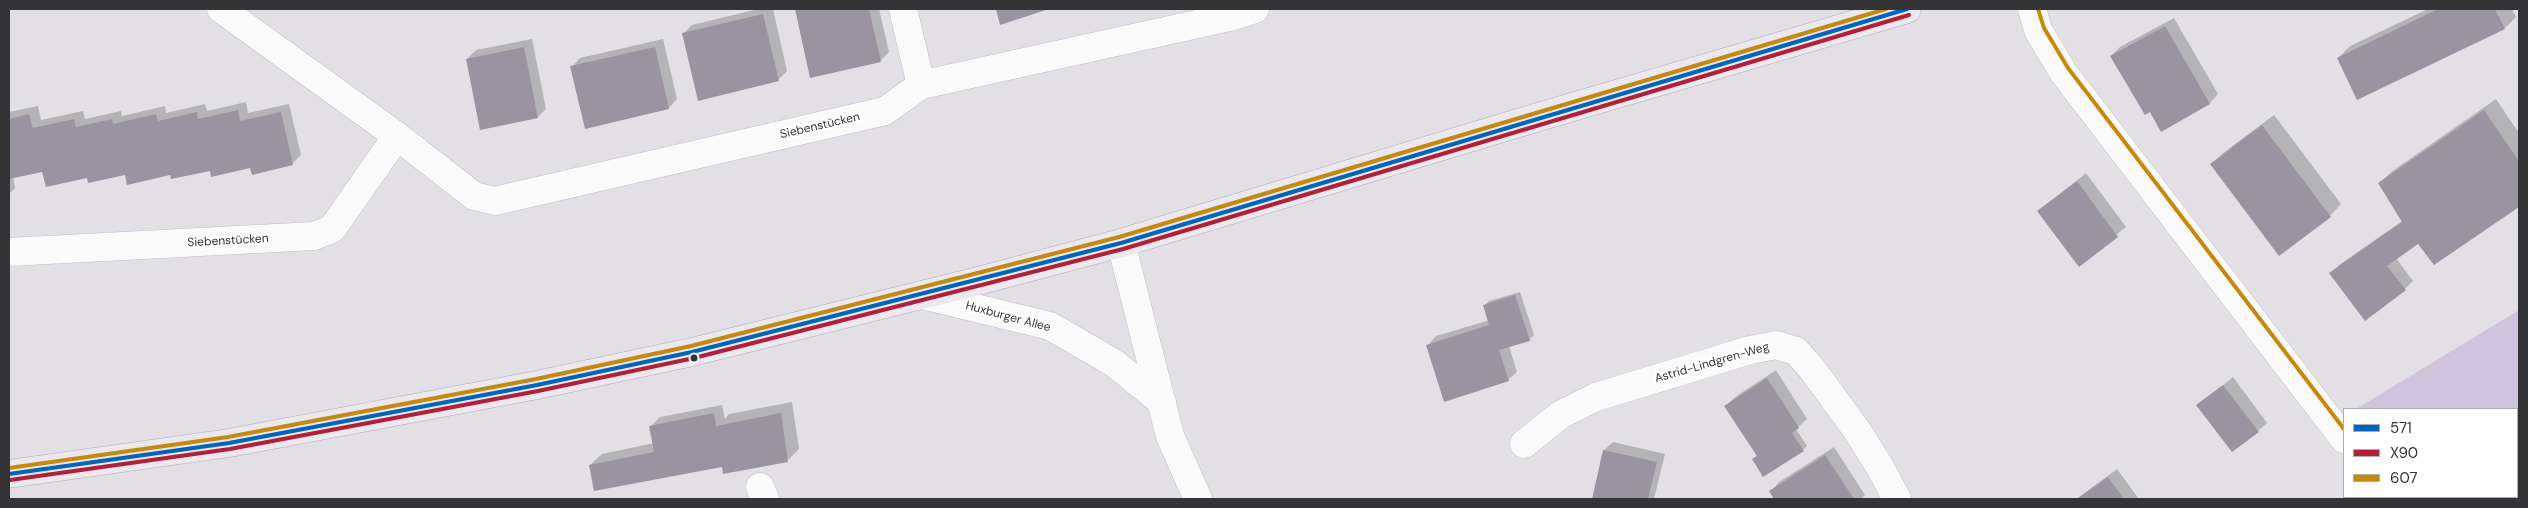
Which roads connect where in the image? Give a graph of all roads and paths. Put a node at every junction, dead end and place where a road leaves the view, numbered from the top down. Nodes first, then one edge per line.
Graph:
1 (221, 9) edge
2 (903, 9) edge
3 (1255, 9) edge
4 (1907, 9) edge
5 (2032, 9) edge
6 (921, 85) junction
7 (398, 136) junction
8 (1121, 243) junction
9 (9, 252) edge
10 (922, 295) junction
11 (1162, 402) junction
12 (2343, 438) edge
13 (1524, 444) dead end
14 (9, 474) edge
15 (1198, 499) edge
16 (1897, 499) edge

1 - 7 street, Siebenstücken
2 - 6 street
3 - 6 street, Siebenstücken
4 - 8 main road
5 - 12 street
6 - 7 street, Siebenstücken
7 - 9 street, Siebenstücken
8 - 10 main road
8 - 11 street
10 - 11 street, Huxburger Allee
10 - 14 main road
11 - 15 street
13 - 16 street, Astrid-Lindgren-Weg

